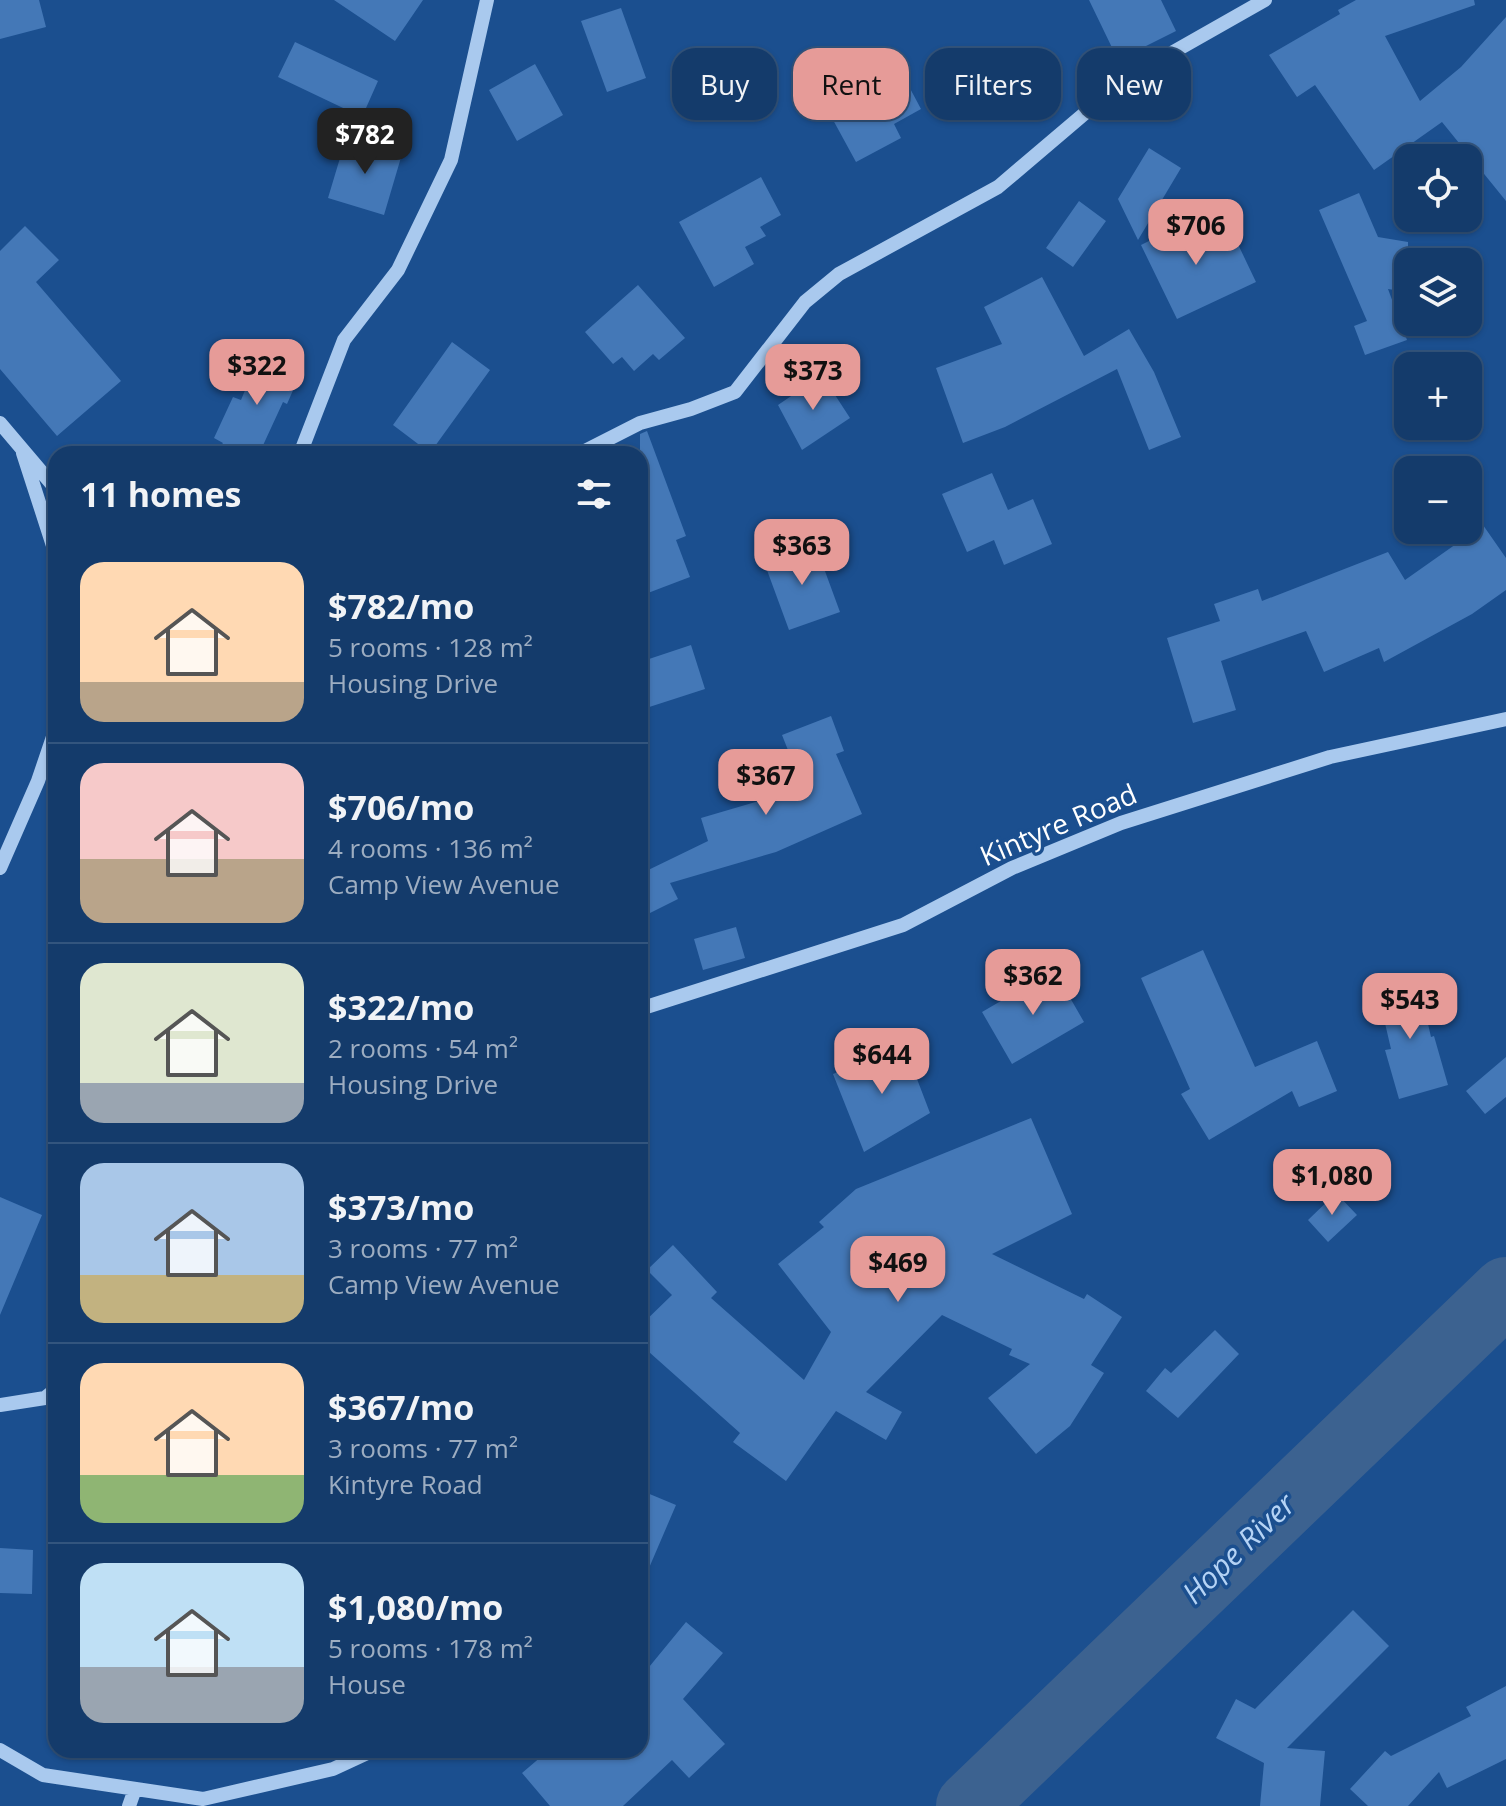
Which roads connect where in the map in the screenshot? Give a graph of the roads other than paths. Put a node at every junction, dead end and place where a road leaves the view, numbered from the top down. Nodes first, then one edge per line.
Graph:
1 (487, 0) edge
2 (1265, 0) edge
3 (0, 423) edge
4 (303, 446) edge
5 (595, 446) edge
6 (23, 453) junction
7 (48, 480) edge
8 (48, 530) edge
9 (1506, 719) edge
10 (48, 752) edge
11 (0, 868) edge
12 (648, 1006) edge
13 (48, 1396) edge
14 (0, 1405) edge
15 (0, 1750) edge
16 (357, 1758) edge
17 (135, 1789) junction
18 (203, 1802) edge
19 (129, 1806) edge

1 - 4 street
2 - 5 street
3 - 6 street
6 - 7 street
6 - 8 street
9 - 12 street, Kintyre Road
10 - 11 street
13 - 14 street
15 - 17 street
16 - 18 street
17 - 18 street
17 - 19 street

